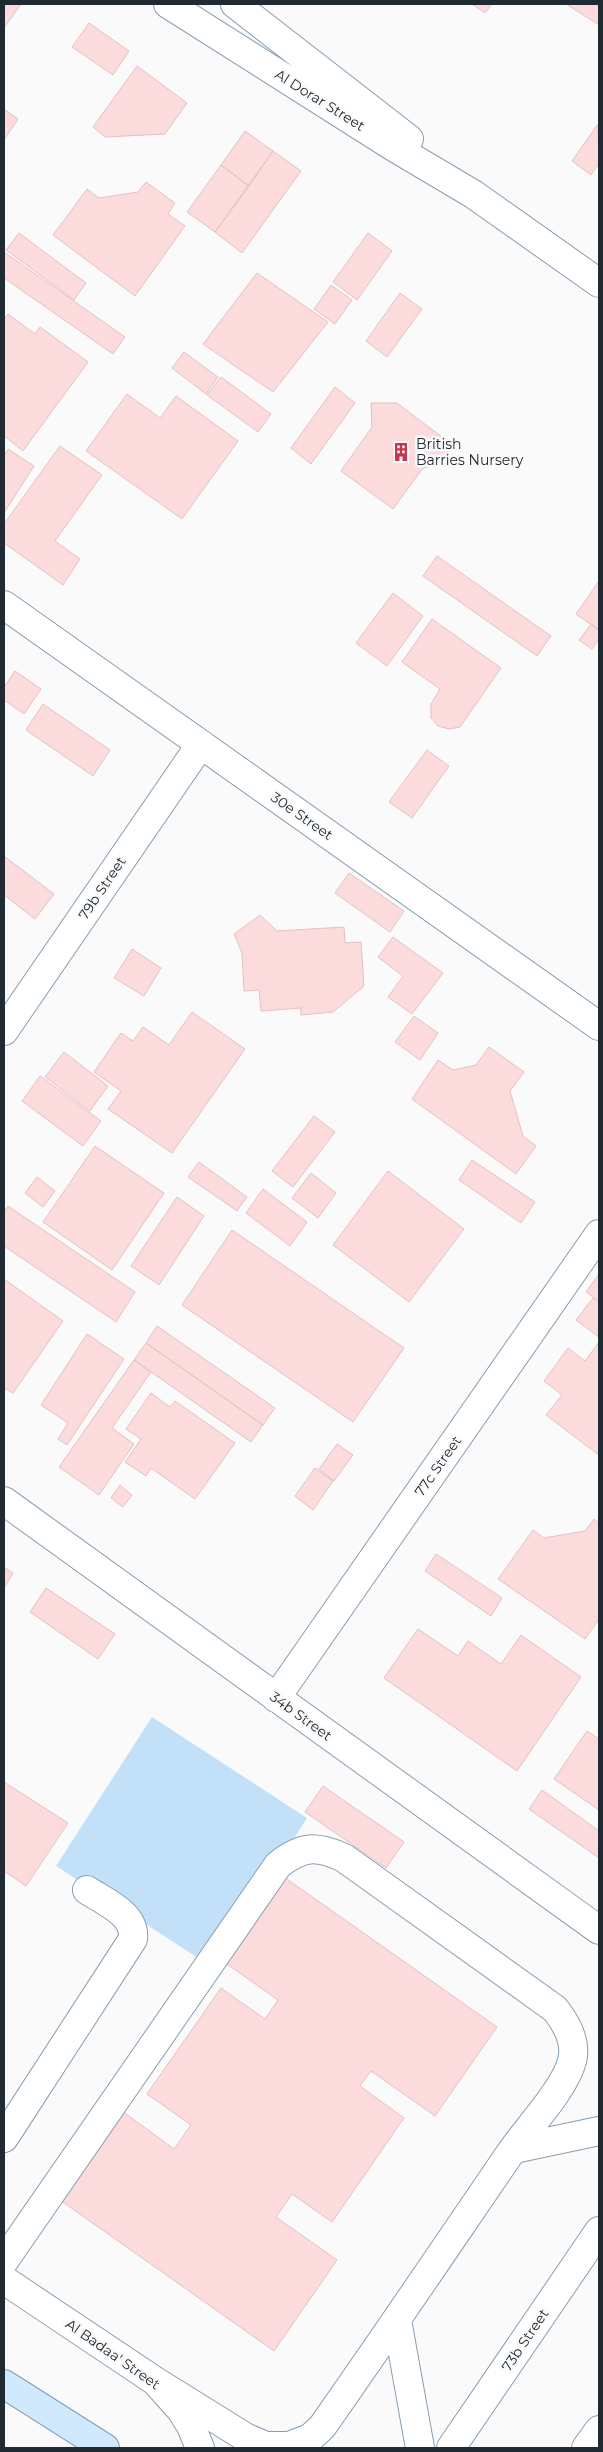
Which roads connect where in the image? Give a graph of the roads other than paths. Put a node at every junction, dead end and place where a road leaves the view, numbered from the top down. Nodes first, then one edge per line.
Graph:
1 (168, 4) edge
2 (235, 4) edge
3 (473, 194) junction
4 (599, 283) edge
5 (4, 605) edge
6 (200, 744) junction
7 (599, 1026) edge
8 (4, 1031) edge
9 (599, 1234) edge
10 (4, 1501) edge
11 (276, 1698) junction
12 (87, 1890) dead end
13 (599, 1930) edge
14 (6, 2128) edge
15 (599, 2131) edge
16 (514, 2149) junction
17 (599, 2231) edge
18 (4, 2261) edge
19 (4, 2280) edge
20 (397, 2320) junction
21 (155, 2381) junction
22 (4, 2384) edge
23 (599, 2430) edge
24 (105, 2448) edge
25 (200, 2448) edge
26 (420, 2448) edge
27 (451, 2448) edge
28 (586, 2448) edge

1 - 3 street, Al Dorar Street
2 - 3 street, Al Dorar Street
3 - 4 street, Al Dorar Street
5 - 6 street, 30e Street
6 - 7 street, 30e Street
6 - 8 street, 79b Street
9 - 11 street, 77c Street
10 - 11 street, 34b Street
11 - 13 street, 34b Street
12 - 14 street
15 - 16 street
16 - 18 street
16 - 20 street
17 - 27 street, 73b Street
19 - 21 street, Al Badaa' Street
20 - 21 street
20 - 26 street
21 - 25 street, Al Badaa' Street
22 - 24 main road
23 - 28 street

